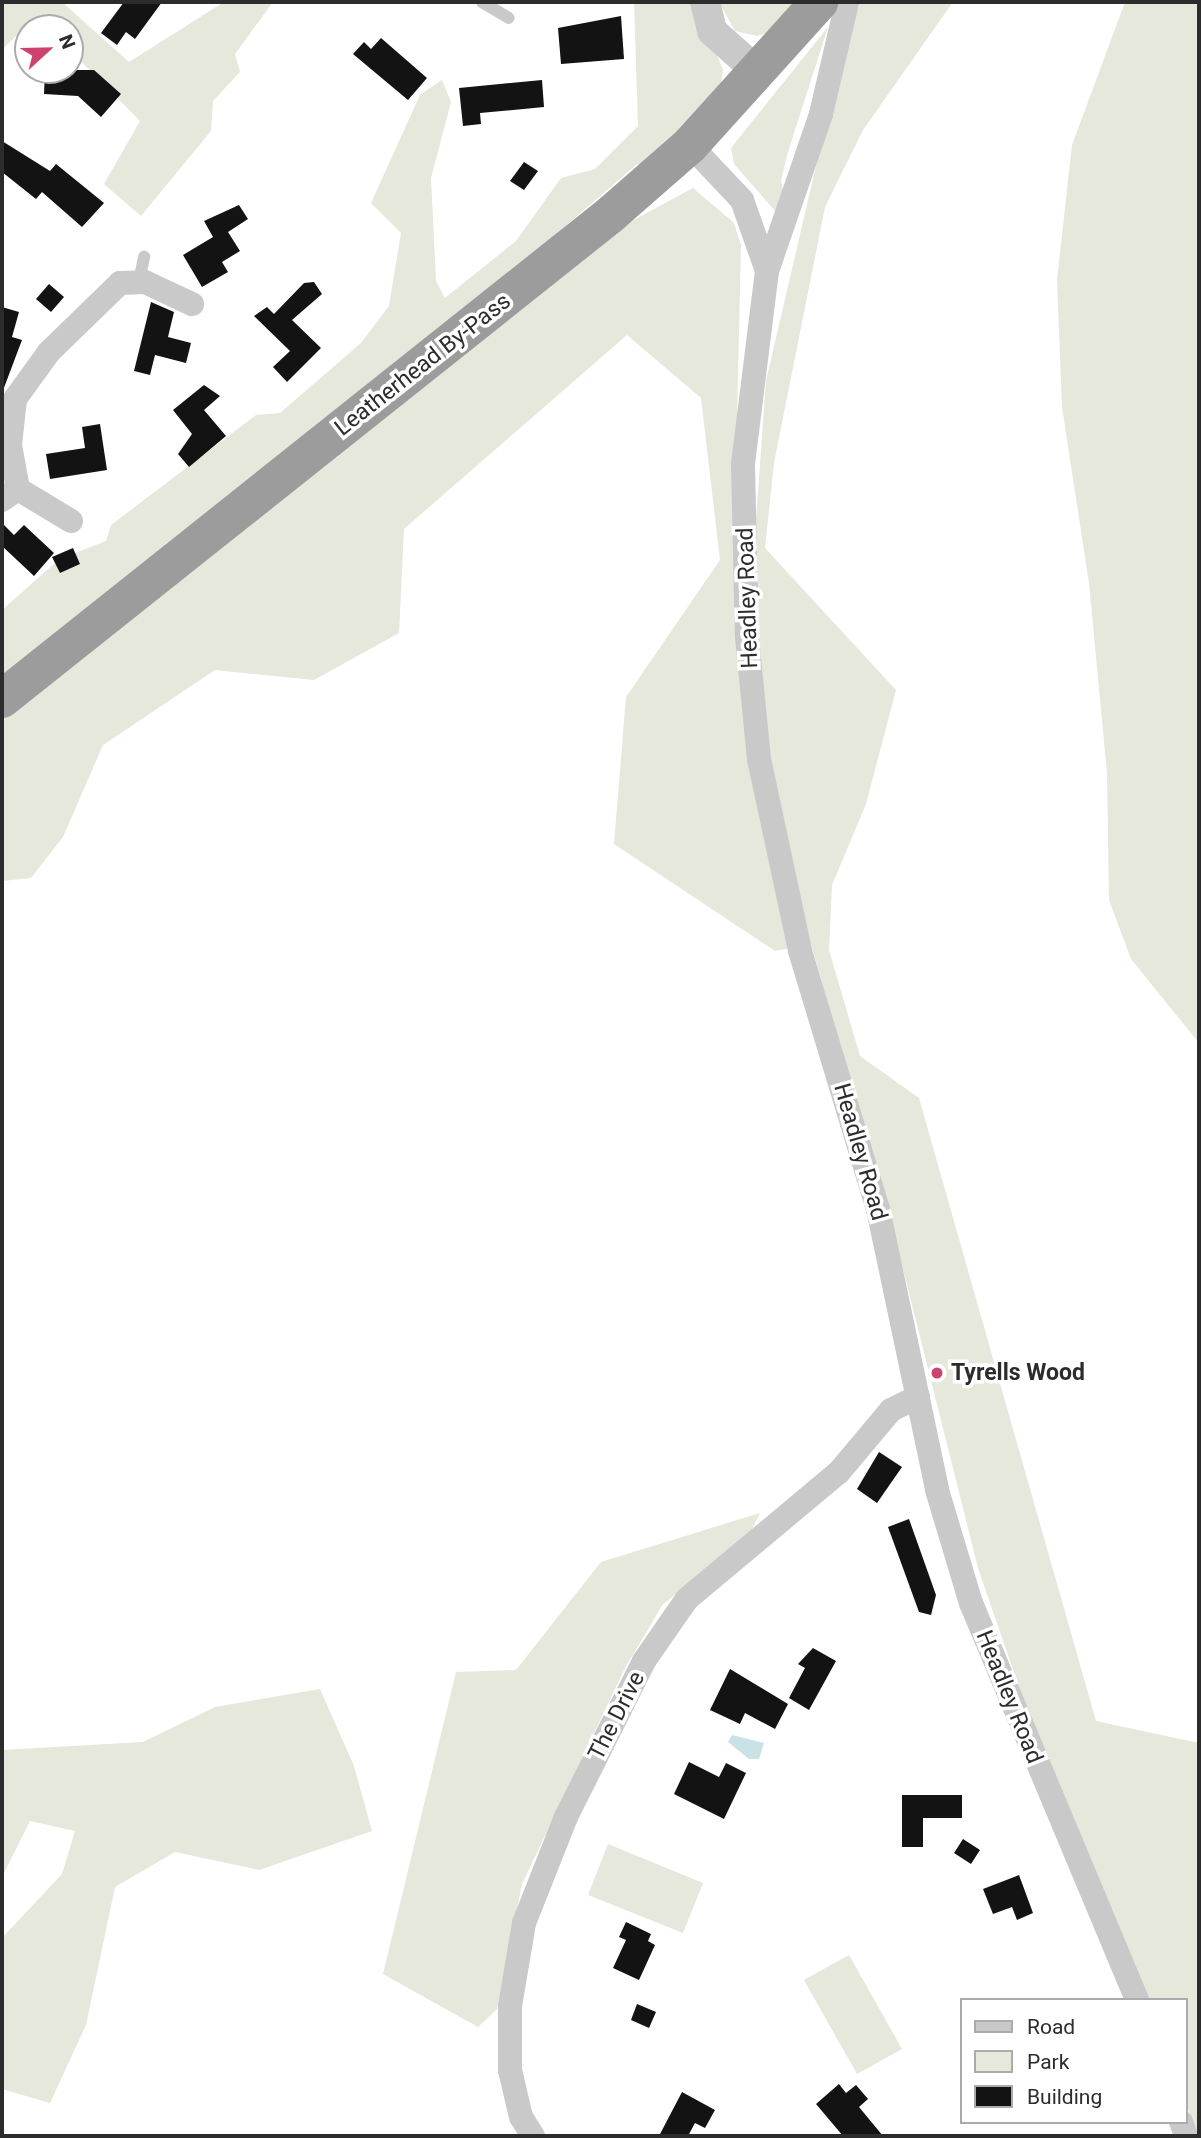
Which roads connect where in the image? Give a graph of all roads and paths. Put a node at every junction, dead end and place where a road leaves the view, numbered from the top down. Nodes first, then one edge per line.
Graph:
1 (482, 2) edge
2 (705, 2) edge
3 (819, 2) edge
4 (847, 2) edge
5 (509, 18) dead end
6 (759, 73) junction
7 (690, 145) junction
8 (767, 271) junction
9 (192, 304) dead end
10 (10, 494) edge
11 (71, 521) dead end
12 (2, 699) edge
13 (918, 1397) junction
14 (1136, 1998) edge
15 (533, 2136) edge

1 - 5 lane
2 - 6 street
3 - 6 highway, Leatherhead By-Pass
4 - 8 street, Headley Road
6 - 7 highway, Leatherhead By-Pass
7 - 8 street, Headley Road
7 - 12 highway, Leatherhead By-Pass
8 - 13 street, Headley Road
9 - 10 street
10 - 11 street
13 - 14 street, Headley Road
13 - 15 street, The Drive

